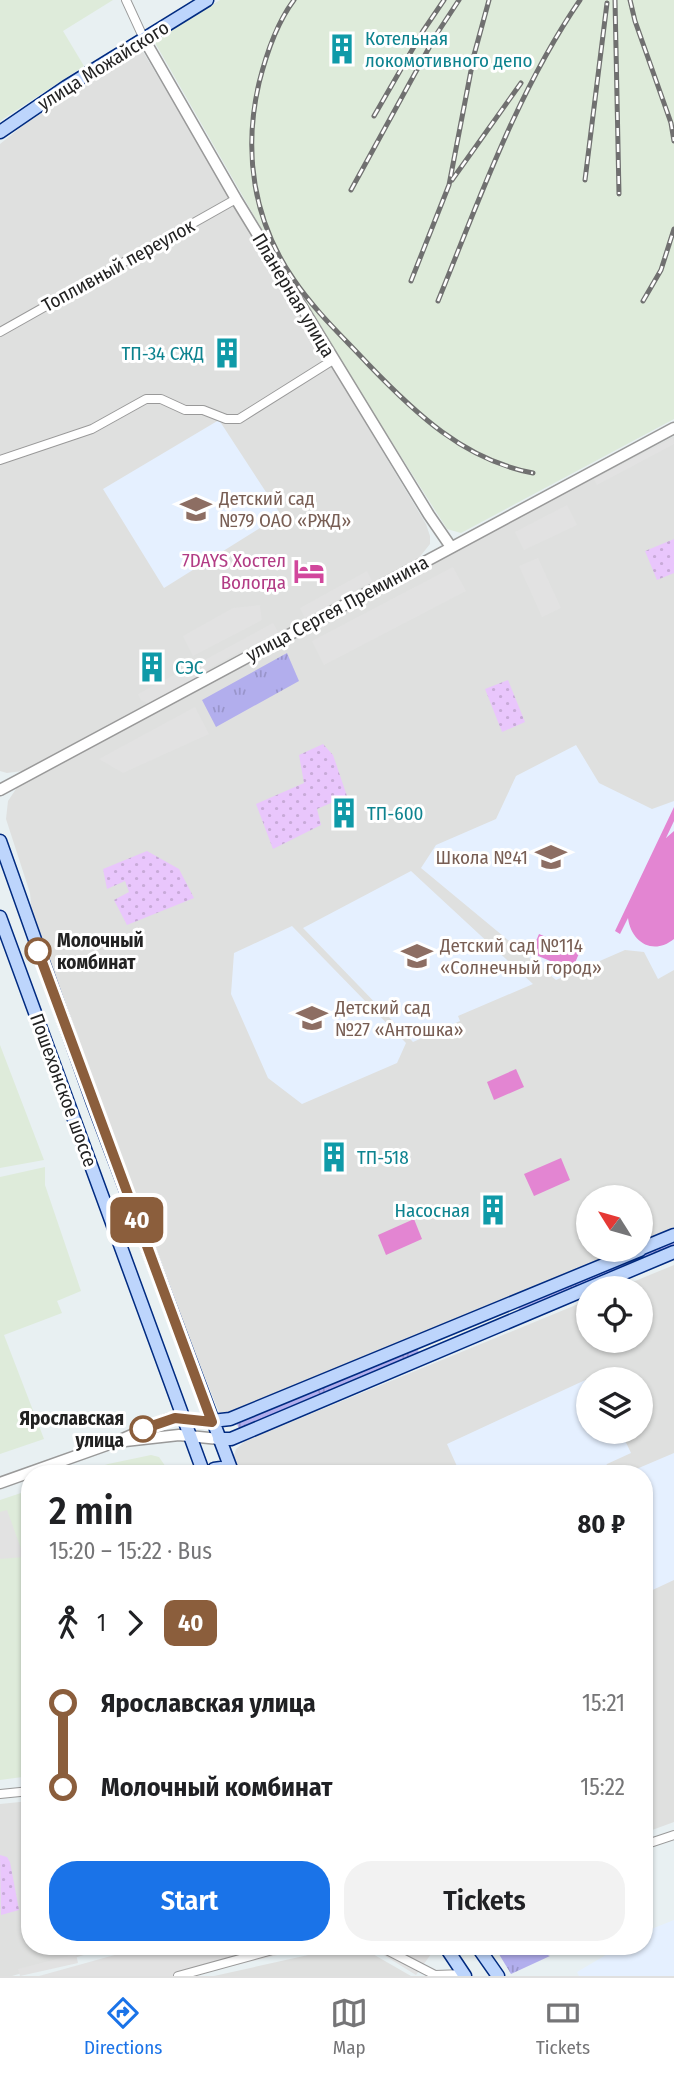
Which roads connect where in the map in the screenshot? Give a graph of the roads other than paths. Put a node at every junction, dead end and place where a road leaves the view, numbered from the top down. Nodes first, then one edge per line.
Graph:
1 (126, 0) edge
2 (207, 0) edge
3 (144, 39) junction
4 (0, 132) edge
5 (236, 199) junction
6 (0, 332) edge
7 (333, 360) junction
8 (674, 428) edge
9 (0, 460) edge
10 (451, 547) junction
11 (0, 790) edge
12 (0, 841) edge
13 (0, 917) edge
14 (46, 974) junction
15 (24, 982) junction
16 (674, 1235) edge
17 (653, 1244) edge
18 (674, 1252) edge
19 (609, 1262) edge
20 (431, 1338) junction
21 (436, 1353) junction
22 (192, 1369) junction
23 (169, 1378) junction
24 (183, 1419) junction
25 (212, 1422) junction
26 (190, 1436) junction
27 (219, 1439) junction
28 (118, 1441) junction
29 (51, 1465) edge
30 (201, 1465) edge
31 (229, 1465) edge
32 (21, 1476) edge
33 (0, 1483) edge
34 (21, 1792) edge
35 (0, 1794) edge
36 (674, 1835) edge
37 (653, 1842) edge
38 (255, 1955) edge
39 (396, 1955) edge
40 (451, 1955) edge
41 (455, 1955) edge
42 (487, 1955) edge
43 (455, 1960) junction
44 (465, 1975) edge
45 (178, 1976) edge
46 (498, 1976) edge

1 - 3 street
2 - 3 main road, улица Можайского
3 - 4 main road, улица Можайского
3 - 5 street, Планерная улица
5 - 6 street, Топливный переулок
5 - 7 street, Планерная улица
7 - 9 street
7 - 10 street, Планерная улица
8 - 10 street, улица Сергея Преминина
10 - 11 street, улица Сергея Преминина
12 - 14 main road, Пошехонское шоссе
13 - 15 main road, Пошехонское шоссе
14 - 15 main road
14 - 22 main road, Пошехонское шоссе
15 - 23 main road, Пошехонское шоссе
16 - 17 main road
18 - 21 main road
19 - 20 main road
20 - 21 main road
20 - 25 main road
21 - 27 main road
22 - 23 main road
22 - 25 main road, Пошехонское шоссе
23 - 24 main road, Пошехонское шоссе
24 - 25 street
24 - 26 main road, Пошехонское шоссе
24 - 28 street
25 - 27 main road, Пошехонское шоссе
26 - 27 street
26 - 28 street
26 - 30 main road, Пошехонское шоссе
27 - 31 main road, Пошехонское шоссе
28 - 29 street
32 - 33 street
34 - 35 street
36 - 37 street
38 - 45 street
39 - 44 street
40 - 43 main road
41 - 43 main road
42 - 46 main road
43 - 44 main road

